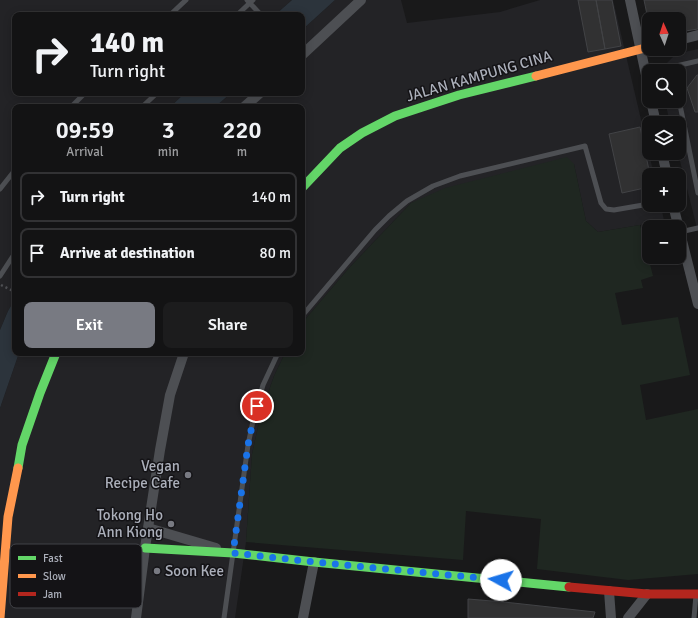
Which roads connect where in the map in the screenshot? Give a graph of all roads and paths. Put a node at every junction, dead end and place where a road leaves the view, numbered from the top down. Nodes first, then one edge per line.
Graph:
1 (186, 0) edge
2 (361, 0) edge
3 (630, 0) edge
4 (250, 1) edge
5 (173, 12) edge
6 (240, 12) edge
7 (259, 12) edge
8 (698, 35) edge
9 (642, 38) edge
10 (686, 38) edge
11 (642, 49) edge
12 (305, 52) edge
13 (698, 61) edge
14 (685, 64) edge
15 (82, 96) edge
16 (154, 96) edge
17 (257, 96) edge
18 (74, 104) edge
19 (145, 104) edge
20 (247, 104) edge
21 (681, 108) edge
22 (12, 174) edge
23 (305, 185) edge
24 (0, 189) edge
25 (698, 192) edge
26 (642, 205) edge
27 (698, 228) edge
28 (686, 231) edge
29 (686, 256) edge
30 (12, 258) edge
31 (0, 276) edge
32 (0, 284) edge
33 (12, 291) edge
34 (698, 304) edge
35 (305, 312) edge
36 (55, 356) edge
37 (183, 356) edge
38 (277, 356) edge
39 (148, 528) junction
40 (145, 548) junction
41 (233, 553) junction
42 (314, 562) junction
43 (142, 571) edge
44 (609, 591) junction
45 (698, 593) edge
46 (648, 594) junction
47 (137, 608) edge
48 (0, 618) edge
49 (136, 618) edge
50 (224, 618) edge
51 (304, 618) edge
52 (611, 618) edge
53 (628, 618) edge
54 (694, 618) edge

1 - 5 lane
2 - 12 street
3 - 9 street
4 - 6 lane
4 - 7 lane
8 - 10 street
11 - 23 street, JALAN KAMPUNG CINA
13 - 14 lane
15 - 18 lane
16 - 19 lane
17 - 20 street
21 - 25 lane
22 - 24 lane
26 - 35 lane
27 - 28 lane
29 - 34 street
30 - 31 lane
32 - 33 path
36 - 48 street
37 - 39 street
38 - 41 lane
39 - 40 street
39 - 41 street
40 - 41 street
40 - 43 street
41 - 42 street
41 - 50 lane
42 - 44 street
42 - 51 street
44 - 46 street
44 - 52 street
45 - 46 street
45 - 54 lane
46 - 53 street
47 - 49 street

